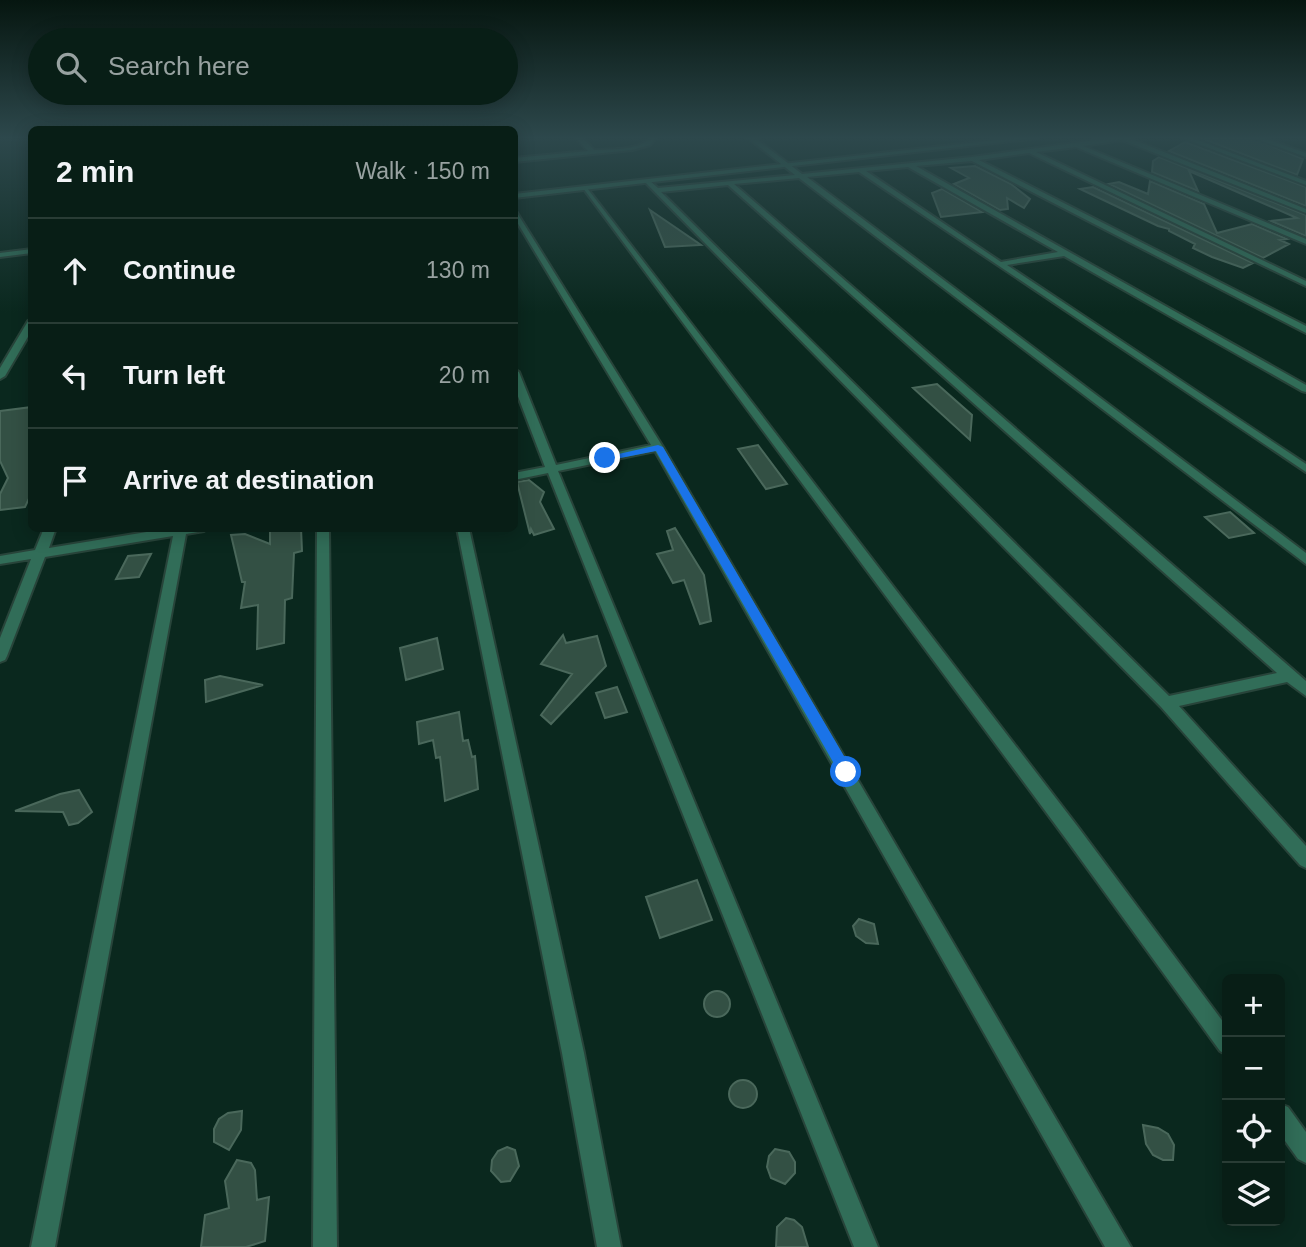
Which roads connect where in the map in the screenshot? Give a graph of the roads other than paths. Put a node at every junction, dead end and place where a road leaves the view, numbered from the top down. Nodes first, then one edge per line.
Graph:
1 (590, 196) edge
2 (663, 196) edge
3 (744, 196) edge
4 (829, 196) edge
5 (900, 196) edge
6 (964, 196) edge
7 (1045, 196) edge
8 (1123, 196) edge
9 (1196, 196) edge
10 (1269, 196) edge
11 (1306, 211) edge
12 (518, 217) edge
13 (1306, 243) edge
14 (28, 252) edge
15 (1065, 253) junction
16 (0, 255) edge
17 (1001, 264) junction
18 (1306, 284) edge
19 (28, 328) edge
20 (1306, 330) edge
21 (0, 376) edge
22 (518, 382) edge
23 (1306, 389) edge
24 (658, 447) junction
25 (552, 470) junction
26 (1306, 470) edge
27 (518, 476) edge
28 (49, 532) edge
29 (174, 532) edge
30 (180, 532) edge
31 (323, 532) edge
32 (464, 532) edge
33 (40, 555) junction
34 (0, 560) edge
35 (1306, 560) edge
36 (0, 656) edge
37 (1290, 676) junction
38 (1306, 690) edge
39 (1166, 703) junction
40 (1306, 859) edge
41 (1222, 1037) edge
42 (1285, 1122) edge
43 (1306, 1151) edge
44 (43, 1247) edge
45 (325, 1247) edge
46 (609, 1247) edge
47 (866, 1247) edge
48 (1119, 1247) edge

1 - 41 street
2 - 39 street
3 - 37 street
4 - 35 street
5 - 17 street
6 - 15 street
7 - 20 street
8 - 18 street
9 - 13 street
10 - 11 street
12 - 24 street
14 - 16 street
15 - 17 street
15 - 23 street
17 - 26 street
19 - 21 street
22 - 25 street
24 - 25 street
24 - 48 street
25 - 27 street
25 - 47 street
28 - 33 street
29 - 33 street
30 - 44 street
31 - 45 street
32 - 46 street
33 - 34 street
33 - 36 street
37 - 38 street
37 - 39 street
39 - 40 street
42 - 43 street

